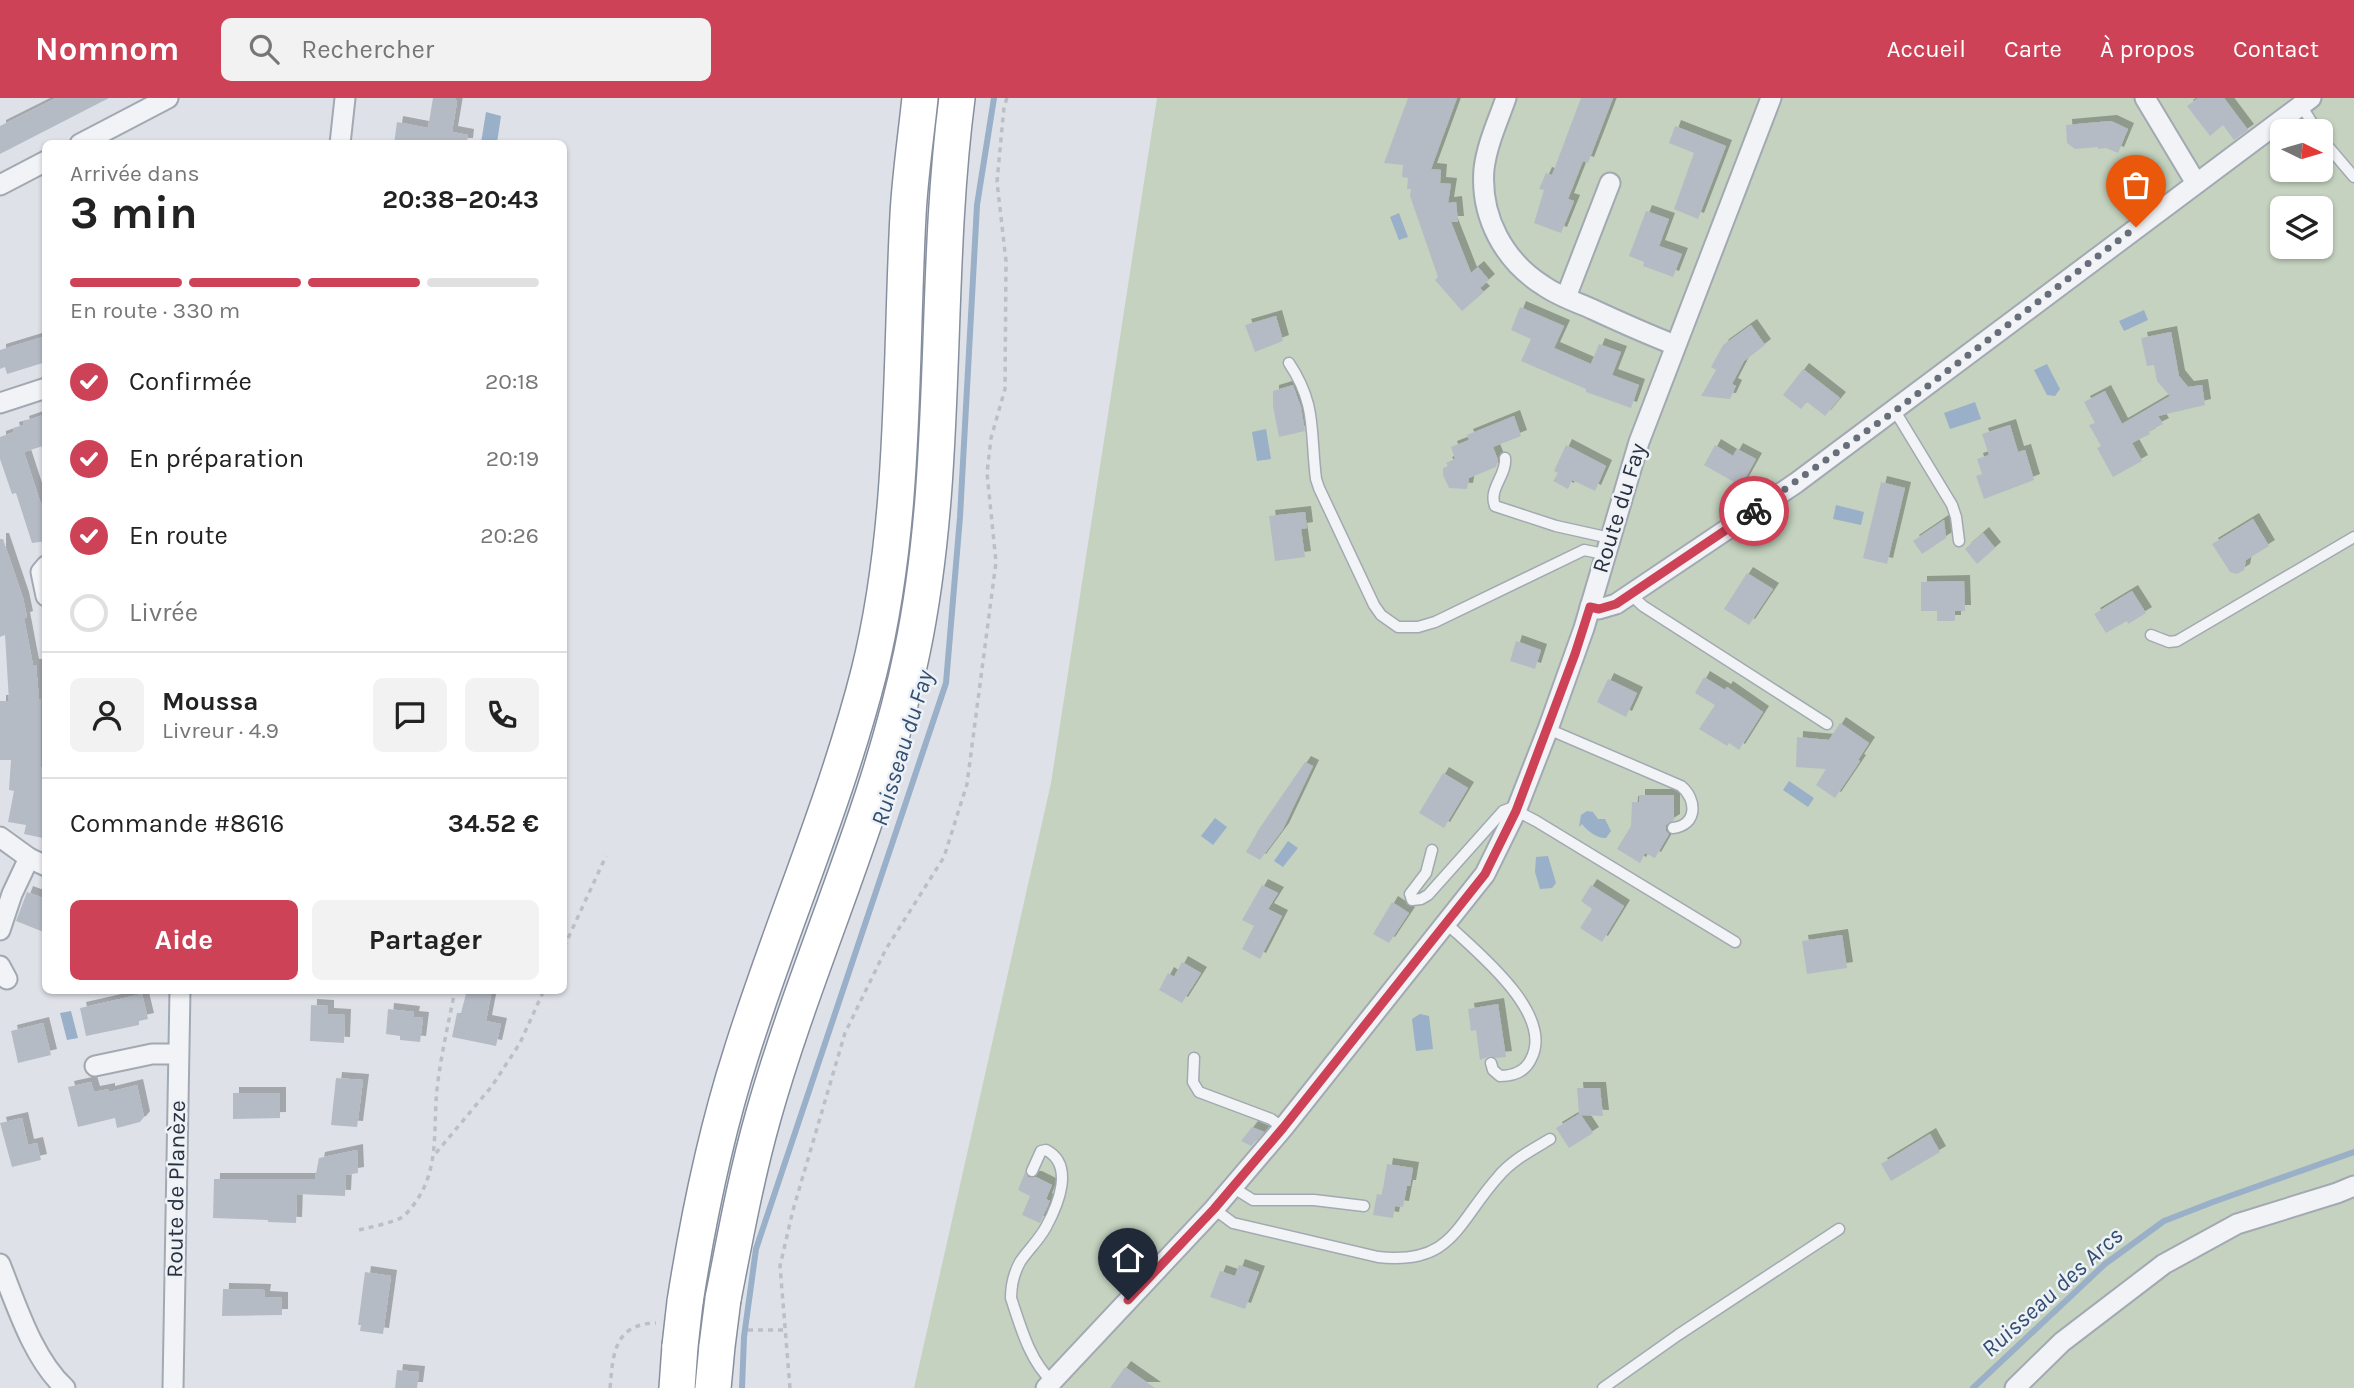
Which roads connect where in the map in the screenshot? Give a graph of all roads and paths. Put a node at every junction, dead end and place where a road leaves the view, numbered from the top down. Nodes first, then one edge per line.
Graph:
1 (168, 98) edge
2 (345, 98) edge
3 (920, 98) edge
4 (957, 98) edge
5 (1007, 98) edge
6 (1506, 98) edge
7 (1771, 98) edge
8 (2145, 98) edge
9 (2306, 101) edge
10 (2313, 119) edge
11 (88, 140) edge
12 (340, 140) edge
13 (2333, 152) edge
14 (42, 163) edge
15 (2354, 177) edge
16 (1611, 183) dead end
17 (2196, 183) junction
18 (0, 185) edge
19 (1566, 297) junction
20 (1675, 345) junction
21 (1289, 363) dead end
22 (42, 389) edge
23 (0, 403) edge
24 (1895, 411) junction
25 (1505, 458) dead end
26 (2354, 537) edge
27 (1959, 541) dead end
28 (1607, 546) junction
29 (1630, 594) junction
30 (1590, 607) junction
31 (2151, 635) dead end
32 (1827, 724) dead end
33 (1548, 729) junction
34 (1516, 811) junction
35 (1673, 828) dead end
36 (0, 837) edge
37 (1432, 850) dead end
38 (606, 856) dead end
39 (37, 862) edge
40 (1447, 924) junction
41 (0, 930) edge
42 (567, 940) edge
43 (1735, 942) dead end
44 (180, 994) edge
45 (454, 994) edge
46 (542, 994) edge
47 (178, 1054) junction
48 (1194, 1058) dead end
49 (1492, 1063) dead end
50 (95, 1066) dead end
51 (1283, 1128) junction
52 (1550, 1139) dead end
53 (435, 1155) junction
54 (1032, 1171) dead end
55 (1232, 1186) junction
56 (2354, 1186) edge
57 (1364, 1206) dead end
58 (1214, 1209) junction
59 (1839, 1229) dead end
60 (359, 1230) dead end
61 (0, 1264) edge
62 (726, 1325) junction
63 (783, 1330) junction
64 (1049, 1384) edge
65 (65, 1388) edge
66 (173, 1388) edge
67 (677, 1388) edge
68 (713, 1388) edge
69 (790, 1388) edge
70 (1603, 1388) edge
71 (2015, 1388) edge

1 - 11 street
2 - 12 street
3 - 67 highway, bridge
4 - 62 highway
5 - 63 path
6 - 19 street
7 - 20 street, Route du Fay
8 - 17 street
9 - 10 lane
9 - 17 street
13 - 15 lane
14 - 18 street
16 - 19 street
17 - 24 street
19 - 20 street
20 - 28 street, Route du Fay
21 - 28 lane
22 - 23 street
24 - 27 lane
24 - 29 street
25 - 28 lane
26 - 31 lane
28 - 30 street, Route du Fay
29 - 30 street
29 - 32 lane
30 - 33 street, Route du Fay
33 - 34 street, Route du Fay
33 - 35 lane
34 - 37 lane
34 - 40 street, Route du Fay
34 - 43 lane
36 - 39 street
38 - 42 path
39 - 41 street
40 - 49 lane
40 - 51 street, Route du Fay
44 - 47 street, Route de Planèze
45 - 53 path
46 - 53 path
47 - 50 street
47 - 66 street, Route de Planèze
48 - 51 lane
51 - 55 street, Route du Fay
52 - 58 lane
53 - 60 path
54 - 64 lane
55 - 57 lane
55 - 58 street, Route du Fay
56 - 71 street
58 - 64 street, Route du Fay
59 - 70 lane
61 - 65 street
62 - 63 path
62 - 68 highway
63 - 69 path

